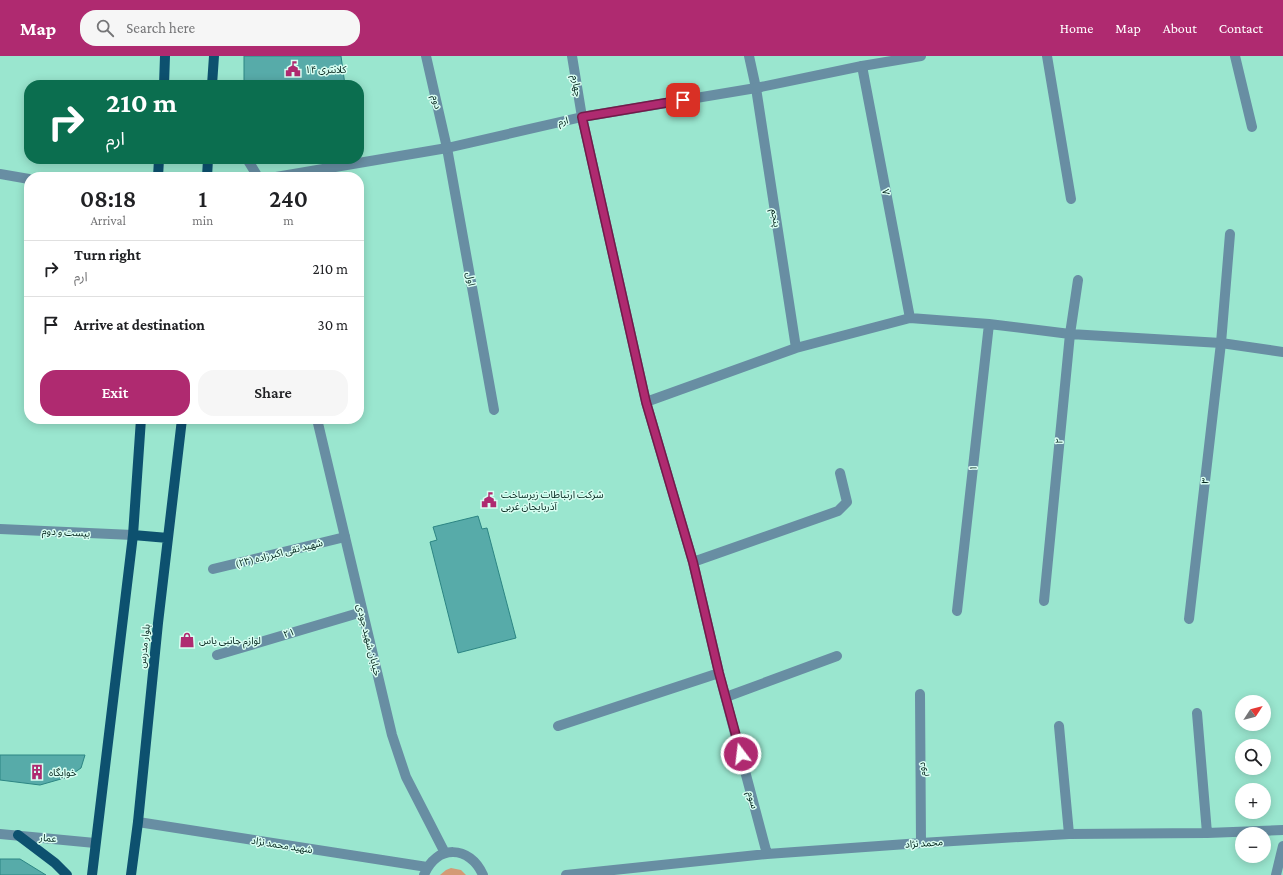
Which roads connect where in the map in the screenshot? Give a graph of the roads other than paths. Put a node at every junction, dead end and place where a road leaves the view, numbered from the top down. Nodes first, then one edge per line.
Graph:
1 (165, 56) edge
2 (214, 56) edge
3 (426, 56) edge
4 (572, 56) edge
5 (749, 56) edge
6 (921, 56) edge
7 (1047, 56) edge
8 (1234, 56) edge
9 (862, 66) junction
10 (164, 80) edge
11 (212, 80) edge
12 (756, 88) junction
13 (582, 117) junction
14 (1252, 128) dead end
15 (447, 148) junction
16 (364, 162) edge
17 (353, 164) edge
18 (305, 172) edge
19 (0, 174) edge
20 (24, 178) edge
21 (1071, 199) dead end
22 (1230, 234) dead end
23 (1078, 280) dead end
24 (910, 318) junction
25 (989, 324) junction
26 (1070, 334) junction
27 (1221, 343) junction
28 (796, 348) junction
29 (1283, 352) edge
30 (646, 402) junction
31 (494, 410) dead end
32 (141, 424) edge
33 (181, 424) edge
34 (318, 424) edge
35 (840, 473) dead end
36 (0, 529) edge
37 (133, 535) junction
38 (345, 537) junction
39 (168, 538) junction
40 (693, 562) junction
41 (213, 569) dead end
42 (1044, 602) dead end
43 (957, 611) dead end
44 (362, 612) junction
45 (1189, 618) dead end
46 (217, 655) dead end
47 (836, 656) dead end
48 (719, 673) junction
49 (920, 694) dead end
50 (726, 697) junction
51 (1197, 713) dead end
52 (558, 726) dead end
53 (1059, 726) dead end
54 (138, 822) junction
55 (1283, 830) edge
56 (1207, 833) junction
57 (0, 834) edge
58 (1069, 834) junction
59 (18, 835) junction
60 (95, 843) junction
61 (921, 843) junction
62 (1283, 846) edge
63 (445, 853) junction
64 (767, 854) junction
65 (425, 871) edge
66 (66, 875) edge
67 (92, 875) edge
68 (131, 875) edge
69 (483, 875) edge
70 (566, 875) edge
71 (1276, 875) edge

1 - 10 main road
2 - 11 main road
3 - 15 street, دوم
4 - 13 street, چهارم
5 - 12 street, پنجم
6 - 9 street, ارم
7 - 21 street
8 - 14 street
9 - 12 street, ارم
9 - 24 street, ۷
12 - 13 street, ارم
12 - 28 street, پنجم
13 - 15 street, ارم
13 - 30 street, سوم
15 - 16 street, ارم
15 - 31 street, اول
17 - 18 street, ارم
19 - 20 street
22 - 27 street, ۳
23 - 26 street, ۲
24 - 25 street
24 - 28 street
25 - 26 street
25 - 43 street, ۱
26 - 27 street
26 - 42 street, ۲
27 - 29 street
27 - 45 street, ۳
28 - 30 street
30 - 40 street, سوم
32 - 37 main road
33 - 39 main road, بلوار مدرس
34 - 38 street, خیابان شهید جودی
35 - 40 street
36 - 37 street, بیست و دوم
37 - 39 main road
37 - 60 main road
38 - 41 street, شهید تقی اکبرزاده (۲۳)
38 - 44 street, خیابان شهید جودی
39 - 54 main road, بلوار مدرس
40 - 48 street, سوم
44 - 46 street, ۲۱
44 - 63 street, خیابان شهید جودی
47 - 50 street
48 - 50 street, سوم
48 - 52 street
49 - 61 street, دوم
50 - 64 street, سوم
51 - 56 street
53 - 58 street
54 - 65 street, شهید محمد نژاد
54 - 68 main road, بلوار مدرس
55 - 56 street, محمد نژاد
56 - 58 street, محمد نژاد
57 - 59 street, عمار
58 - 61 street, محمد نژاد
59 - 60 street, عمار
59 - 66 main road
60 - 67 main road
61 - 64 street, محمد نژاد
62 - 71 street
63 - 65 street
63 - 69 street
64 - 70 street, محمد نژاد

